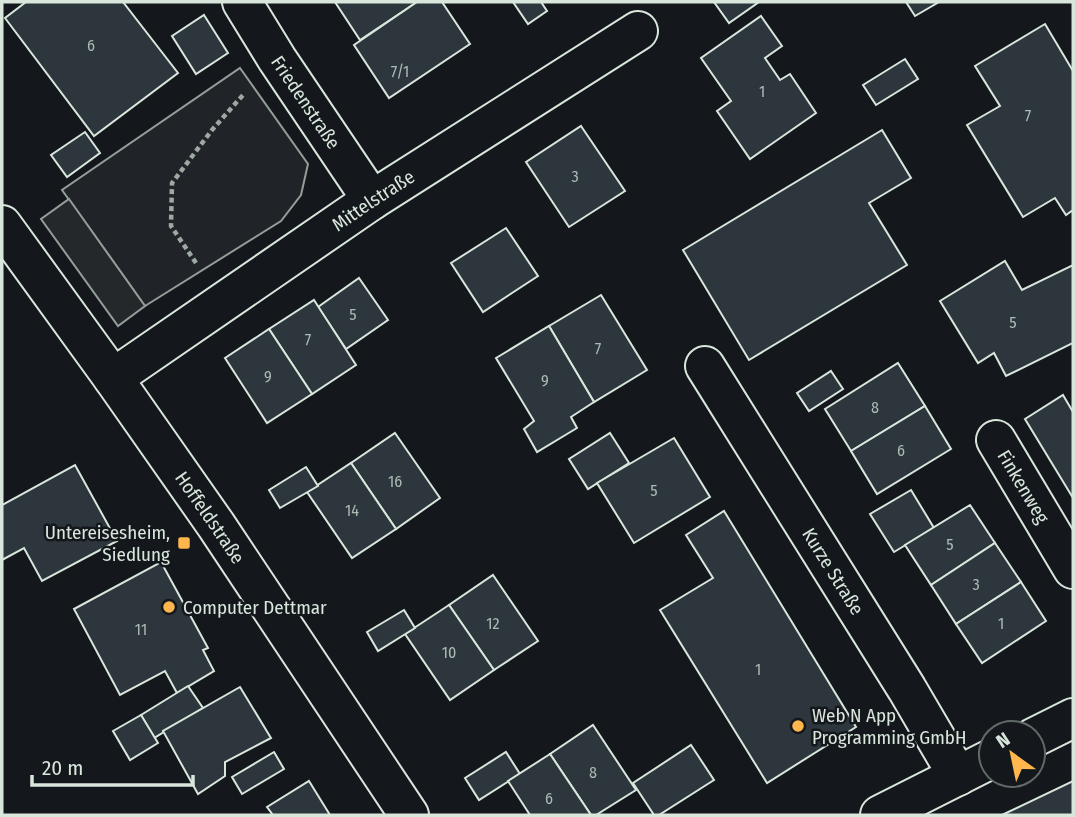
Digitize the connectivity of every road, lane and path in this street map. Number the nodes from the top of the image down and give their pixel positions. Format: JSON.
{"nodes":[{"id":1,"x":242,"y":2,"type":"edge"},
{"id":2,"x":638,"y":30,"type":"dead end"},
{"id":3,"x":277,"y":59,"type":"junction"},
{"id":4,"x":372,"y":200,"type":"junction"},
{"id":5,"x":2,"y":225,"type":"edge"},
{"id":6,"x":222,"y":302,"type":"junction"},
{"id":7,"x":705,"y":366,"type":"dead end"},
{"id":8,"x":113,"y":378,"type":"junction"},
{"id":9,"x":996,"y":440,"type":"dead end"},
{"id":10,"x":1073,"y":569,"type":"edge"},
{"id":11,"x":1073,"y":718,"type":"edge"},
{"id":12,"x":1047,"y":731,"type":"edge"},
{"id":13,"x":975,"y":768,"type":"edge"},
{"id":14,"x":409,"y":815,"type":"edge"},
{"id":15,"x":880,"y":815,"type":"edge"}],
"edges":[{"from":1,"to":3,"type":"street","name":"Friedenstraße"},
{"from":2,"to":4,"type":"street","name":"Mittelstraße"},
{"from":3,"to":4,"type":"street","name":"Friedenstraße"},
{"from":3,"to":6,"type":"path"},
{"from":4,"to":6,"type":"street","name":"Mittelstraße"},
{"from":5,"to":8,"type":"street","name":"Hoffeldstraße"},
{"from":6,"to":8,"type":"street","name":"Mittelstraße"},
{"from":7,"to":13,"type":"street","name":"Kurze Straße"},
{"from":8,"to":14,"type":"street","name":"Hoffeldstraße"},
{"from":9,"to":10,"type":"street","name":"Finkenweg"},
{"from":11,"to":12,"type":"street"},
{"from":13,"to":15,"type":"street"}]}
